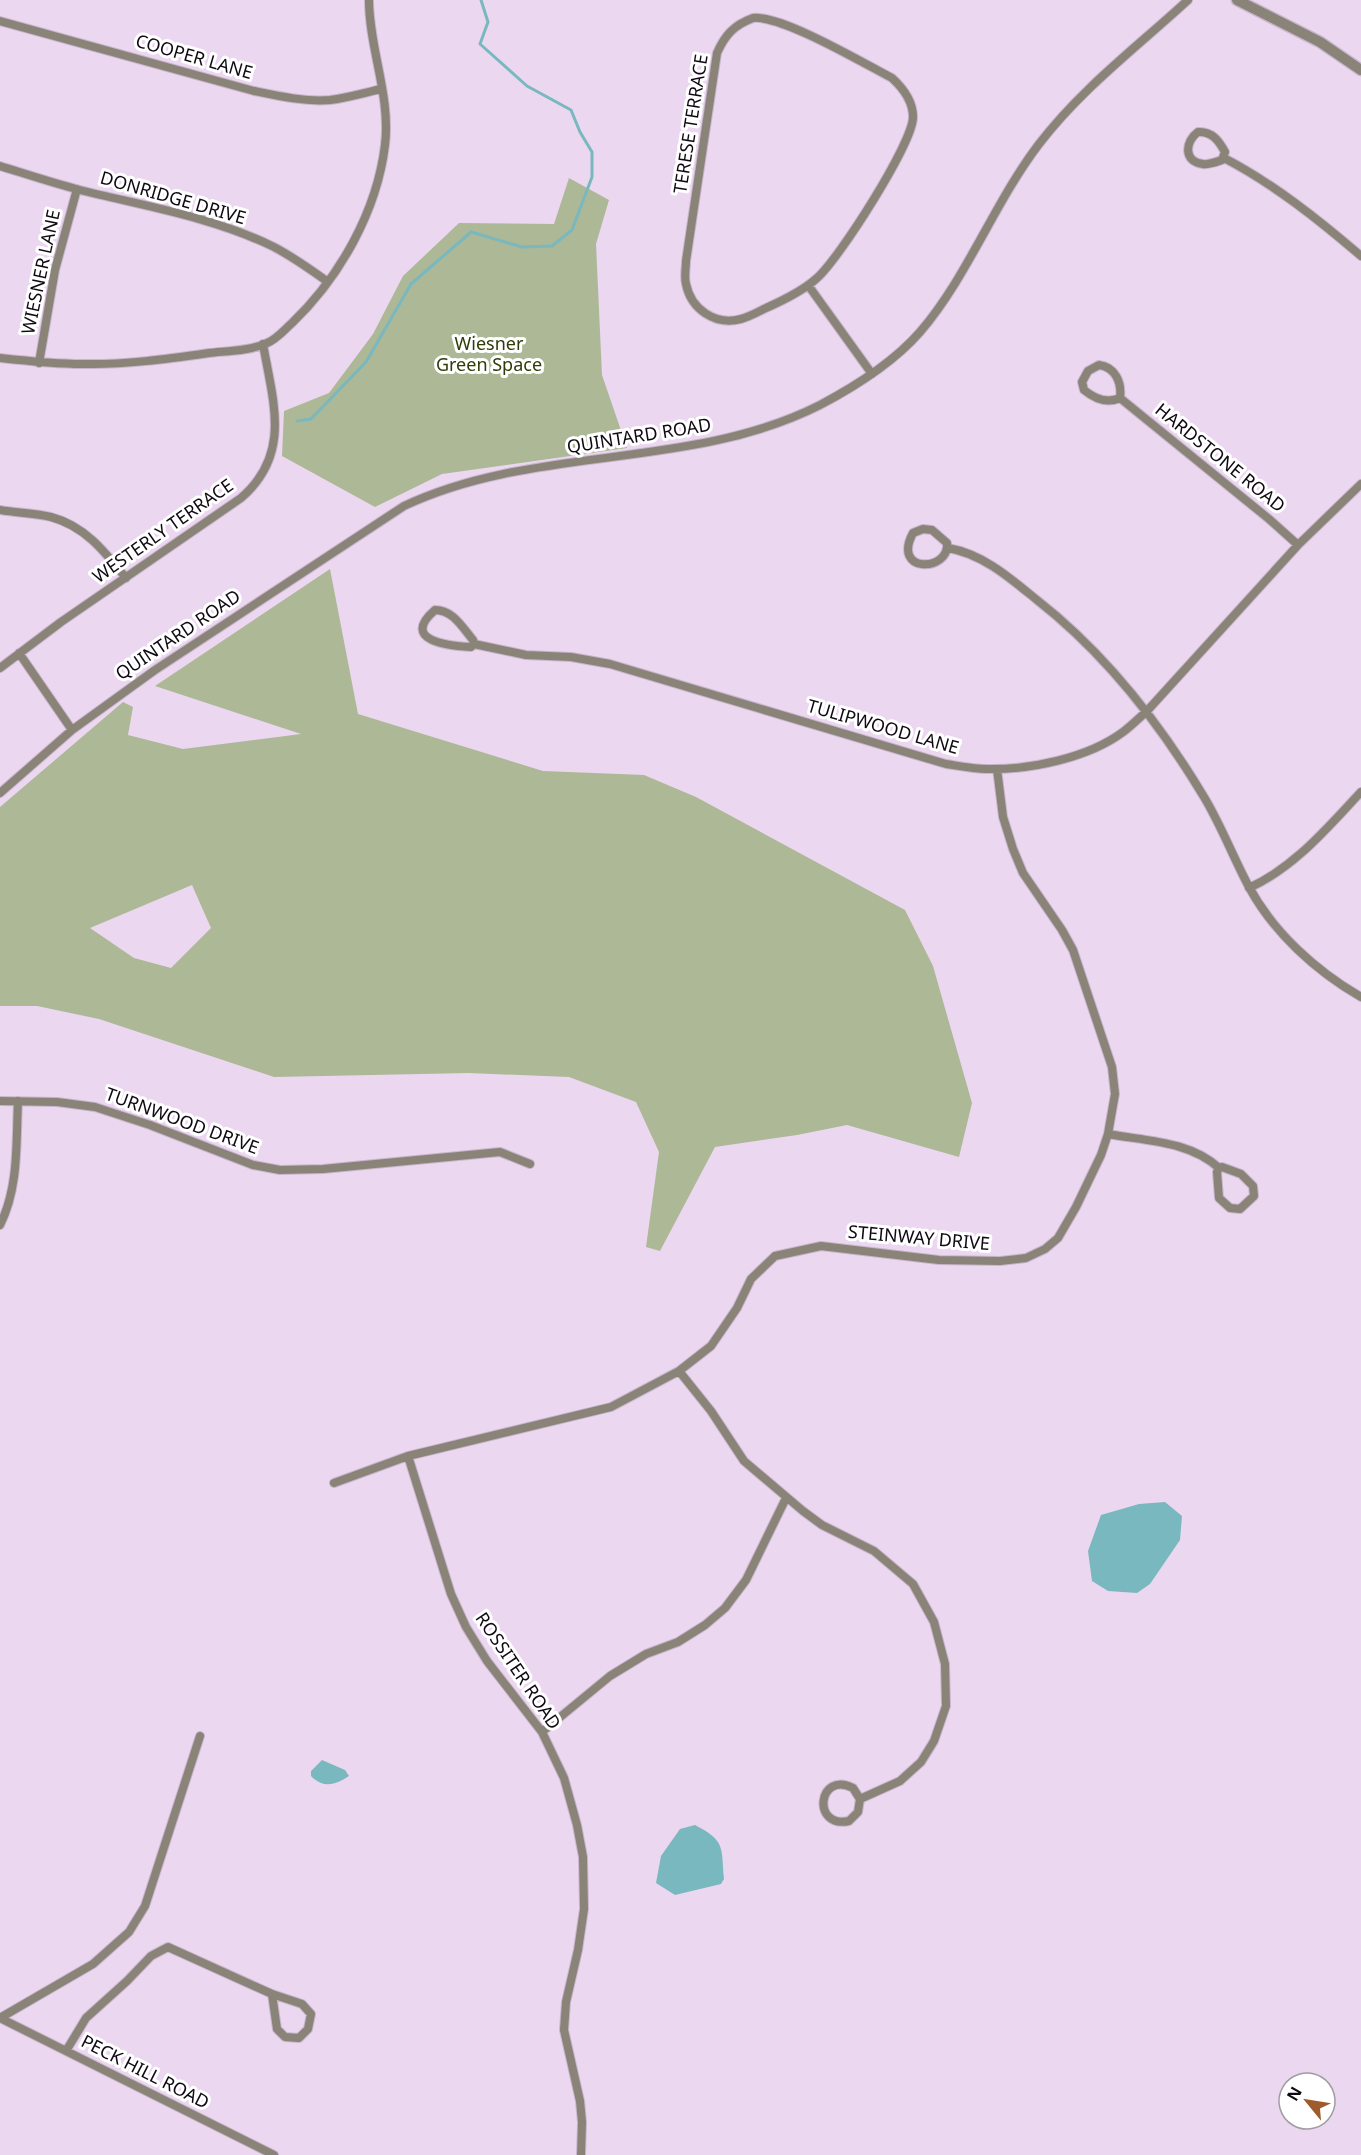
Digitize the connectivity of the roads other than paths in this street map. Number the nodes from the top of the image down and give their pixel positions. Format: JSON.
{"nodes":[{"id":1,"x":369,"y":0,"type":"edge"},
{"id":2,"x":1188,"y":0,"type":"edge"},
{"id":3,"x":1237,"y":0,"type":"edge"},
{"id":4,"x":0,"y":21,"type":"edge"},
{"id":5,"x":1361,"y":70,"type":"edge"},
{"id":6,"x":381,"y":89,"type":"junction"},
{"id":7,"x":1224,"y":158,"type":"junction"},
{"id":8,"x":0,"y":166,"type":"edge"},
{"id":9,"x":77,"y":189,"type":"junction"},
{"id":10,"x":1361,"y":256,"type":"edge"},
{"id":11,"x":328,"y":282,"type":"junction"},
{"id":12,"x":808,"y":285,"type":"junction"},
{"id":13,"x":263,"y":344,"type":"junction"},
{"id":14,"x":0,"y":358,"type":"edge"},
{"id":15,"x":39,"y":363,"type":"junction"},
{"id":16,"x":872,"y":374,"type":"junction"},
{"id":17,"x":1120,"y":398,"type":"junction"},
{"id":18,"x":1361,"y":484,"type":"edge"},
{"id":19,"x":0,"y":510,"type":"edge"},
{"id":20,"x":1298,"y":544,"type":"junction"},
{"id":21,"x":948,"y":548,"type":"junction"},
{"id":22,"x":126,"y":578,"type":"junction"},
{"id":23,"x":474,"y":644,"type":"junction"},
{"id":24,"x":19,"y":653,"type":"junction"},
{"id":25,"x":0,"y":668,"type":"edge"},
{"id":26,"x":1147,"y":711,"type":"junction"},
{"id":27,"x":72,"y":730,"type":"junction"},
{"id":28,"x":998,"y":769,"type":"junction"},
{"id":29,"x":1361,"y":792,"type":"edge"},
{"id":30,"x":0,"y":793,"type":"edge"},
{"id":31,"x":1249,"y":888,"type":"junction"},
{"id":32,"x":1361,"y":997,"type":"edge"},
{"id":33,"x":0,"y":1101,"type":"edge"},
{"id":34,"x":18,"y":1101,"type":"junction"},
{"id":35,"x":1108,"y":1134,"type":"junction"},
{"id":36,"x":530,"y":1164,"type":"dead end"},
{"id":37,"x":1219,"y":1168,"type":"junction"},
{"id":38,"x":0,"y":1225,"type":"edge"},
{"id":39,"x":679,"y":1371,"type":"junction"},
{"id":40,"x":408,"y":1456,"type":"junction"},
{"id":41,"x":334,"y":1483,"type":"dead end"},
{"id":42,"x":786,"y":1498,"type":"junction"},
{"id":43,"x":542,"y":1731,"type":"junction"},
{"id":44,"x":200,"y":1736,"type":"dead end"},
{"id":45,"x":860,"y":1799,"type":"junction"},
{"id":46,"x":272,"y":1994,"type":"junction"},
{"id":47,"x":0,"y":2018,"type":"edge"},
{"id":48,"x":66,"y":2051,"type":"junction"},
{"id":49,"x":274,"y":2155,"type":"edge"},
{"id":50,"x":581,"y":2155,"type":"edge"}],
"edges":[{"from":1,"to":6,"type":"street"},
{"from":2,"to":16,"type":"street","name":"QUINTARD ROAD"},
{"from":3,"to":5,"type":"street"},
{"from":4,"to":6,"type":"street","name":"COOPER LANE"},
{"from":6,"to":11,"type":"street"},
{"from":7,"to":7,"type":"street"},
{"from":7,"to":10,"type":"street"},
{"from":8,"to":9,"type":"street","name":"DONRIDGE DRIVE"},
{"from":9,"to":11,"type":"street","name":"DONRIDGE DRIVE"},
{"from":9,"to":15,"type":"street","name":"WIESNER LANE"},
{"from":11,"to":13,"type":"street"},
{"from":12,"to":12,"type":"street","name":"TERESE TERRACE"},
{"from":12,"to":16,"type":"street"},
{"from":13,"to":15,"type":"street"},
{"from":13,"to":22,"type":"street","name":"WESTERLY TERRACE"},
{"from":14,"to":15,"type":"street"},
{"from":16,"to":27,"type":"street","name":"QUINTARD ROAD"},
{"from":17,"to":17,"type":"street"},
{"from":17,"to":20,"type":"street","name":"HARDSTONE ROAD"},
{"from":18,"to":20,"type":"street","name":"TULIPWOOD LANE"},
{"from":19,"to":22,"type":"street"},
{"from":20,"to":26,"type":"street","name":"TULIPWOOD LANE"},
{"from":21,"to":21,"type":"street"},
{"from":21,"to":26,"type":"street"},
{"from":22,"to":24,"type":"street","name":"WESTERLY TERRACE"},
{"from":23,"to":23,"type":"street","name":"TULIPWOOD LANE"},
{"from":23,"to":28,"type":"street","name":"TULIPWOOD LANE"},
{"from":24,"to":25,"type":"street","name":"WESTERLY TERRACE"},
{"from":24,"to":27,"type":"street"},
{"from":26,"to":28,"type":"street","name":"TULIPWOOD LANE"},
{"from":26,"to":31,"type":"street"},
{"from":27,"to":30,"type":"street","name":"QUINTARD ROAD"},
{"from":28,"to":35,"type":"street","name":"STEINWAY DRIVE"},
{"from":29,"to":31,"type":"street"},
{"from":31,"to":32,"type":"street"},
{"from":33,"to":34,"type":"street","name":"TURNWOOD DRIVE"},
{"from":34,"to":36,"type":"street","name":"TURNWOOD DRIVE"},
{"from":34,"to":38,"type":"street"},
{"from":35,"to":37,"type":"street"},
{"from":35,"to":39,"type":"street","name":"STEINWAY DRIVE"},
{"from":37,"to":37,"type":"street"},
{"from":39,"to":40,"type":"street","name":"STEINWAY DRIVE"},
{"from":39,"to":42,"type":"street"},
{"from":40,"to":41,"type":"street","name":"STEINWAY DRIVE"},
{"from":40,"to":43,"type":"street","name":"ROSSITER ROAD"},
{"from":42,"to":43,"type":"street"},
{"from":42,"to":45,"type":"street"},
{"from":43,"to":50,"type":"street","name":"ROSSITER ROAD"},
{"from":44,"to":47,"type":"street"},
{"from":45,"to":45,"type":"street"},
{"from":46,"to":46,"type":"street"},
{"from":46,"to":48,"type":"street"},
{"from":47,"to":48,"type":"street","name":"PECK HILL ROAD"},
{"from":48,"to":49,"type":"street","name":"PECK HILL ROAD"}]}
